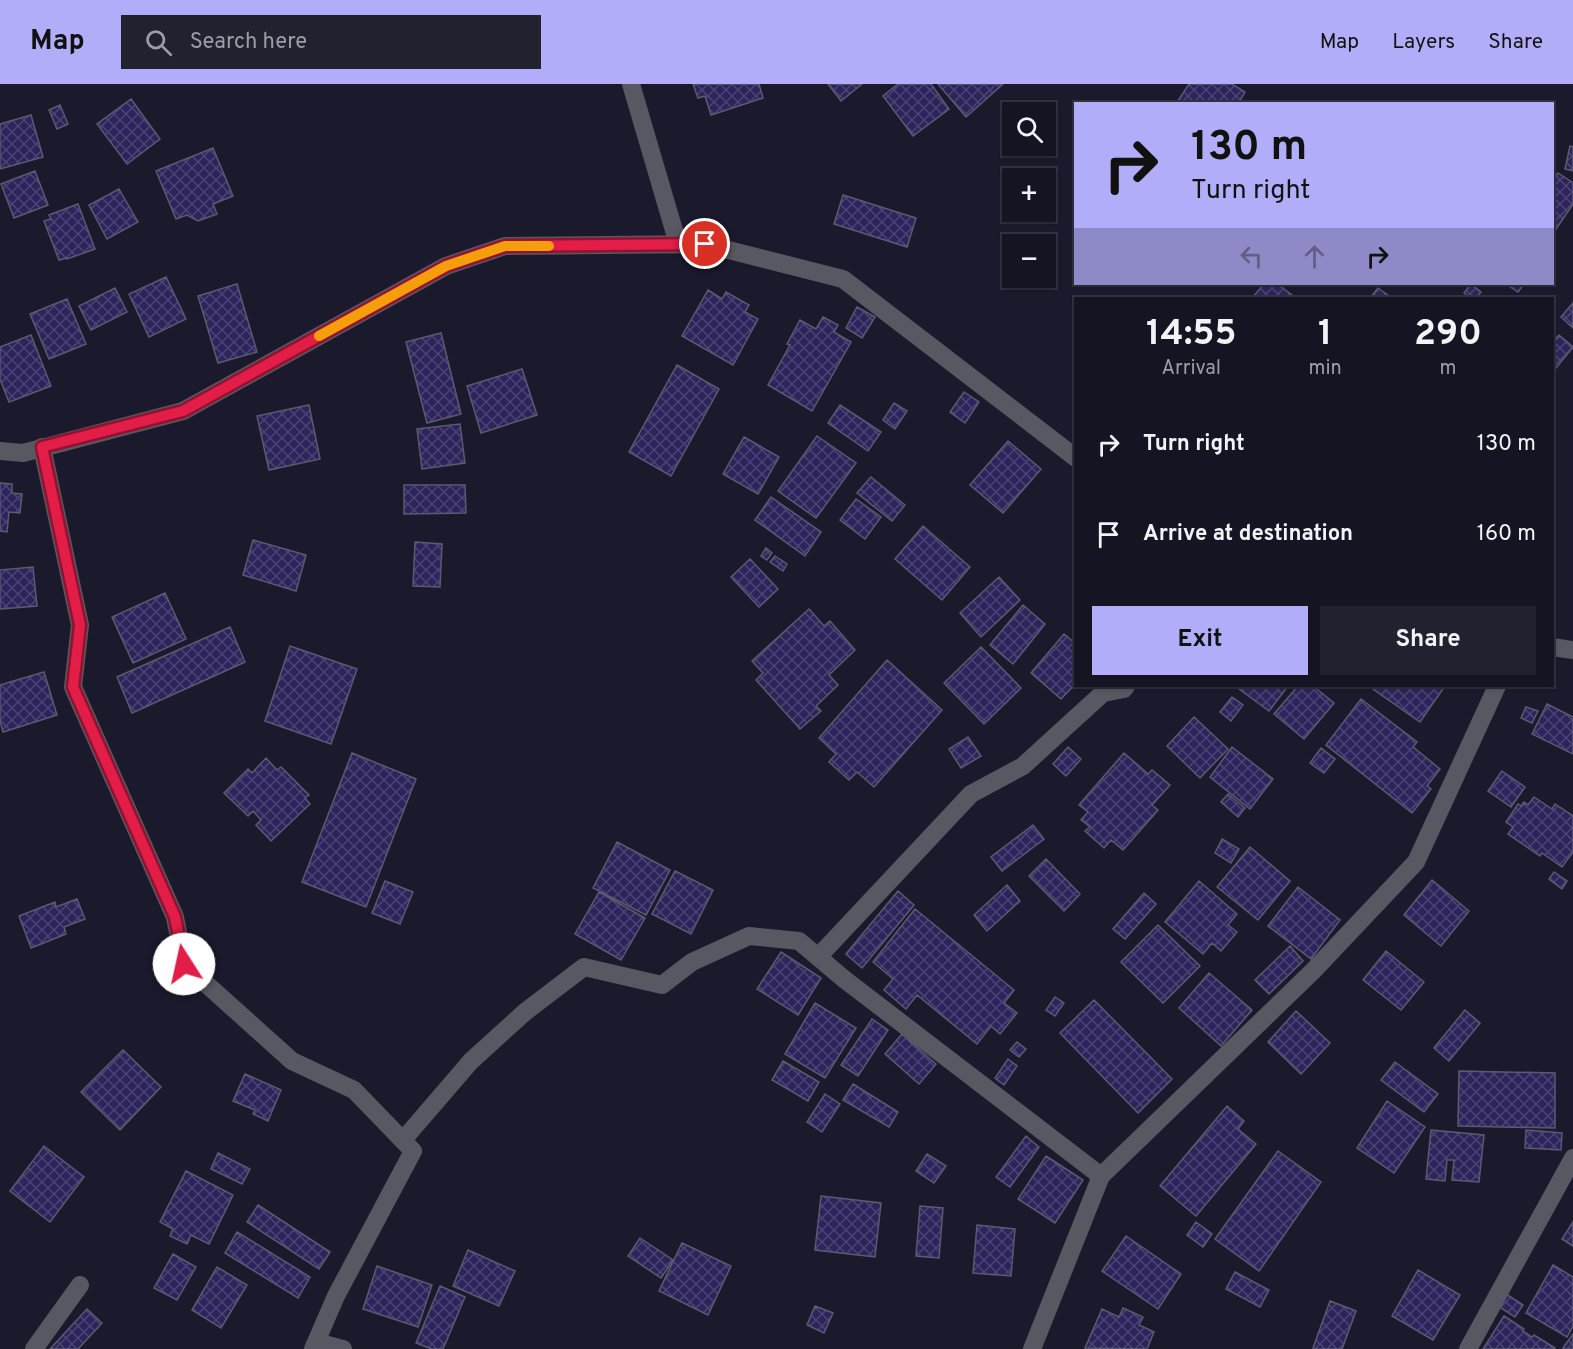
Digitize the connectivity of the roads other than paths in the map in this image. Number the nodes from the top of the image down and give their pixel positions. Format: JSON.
{"nodes":[{"id":1,"x":631,"y":84,"type":"edge"},
{"id":2,"x":678,"y":244,"type":"junction"},
{"id":3,"x":42,"y":447,"type":"junction"},
{"id":4,"x":0,"y":451,"type":"edge"},
{"id":5,"x":1074,"y":456,"type":"edge"},
{"id":6,"x":1554,"y":647,"type":"edge"},
{"id":7,"x":1573,"y":650,"type":"edge"},
{"id":8,"x":1125,"y":687,"type":"edge"},
{"id":9,"x":1497,"y":687,"type":"edge"},
{"id":10,"x":818,"y":957,"type":"junction"},
{"id":11,"x":403,"y":1140,"type":"junction"},
{"id":12,"x":1573,"y":1158,"type":"edge"},
{"id":13,"x":1101,"y":1176,"type":"junction"},
{"id":14,"x":80,"y":1285,"type":"dead end"},
{"id":15,"x":315,"y":1346,"type":"edge"},
{"id":16,"x":34,"y":1349,"type":"edge"},
{"id":17,"x":343,"y":1349,"type":"edge"},
{"id":18,"x":1032,"y":1349,"type":"edge"},
{"id":19,"x":1468,"y":1349,"type":"edge"}],
"edges":[{"from":1,"to":2,"type":"street"},
{"from":2,"to":3,"type":"street"},
{"from":2,"to":5,"type":"street"},
{"from":3,"to":4,"type":"street"},
{"from":3,"to":11,"type":"street"},
{"from":6,"to":7,"type":"street"},
{"from":8,"to":10,"type":"street"},
{"from":9,"to":13,"type":"street"},
{"from":10,"to":11,"type":"street"},
{"from":10,"to":13,"type":"street"},
{"from":11,"to":15,"type":"street"},
{"from":12,"to":19,"type":"street"},
{"from":13,"to":18,"type":"street"},
{"from":14,"to":16,"type":"street"},
{"from":15,"to":17,"type":"street"}]}
